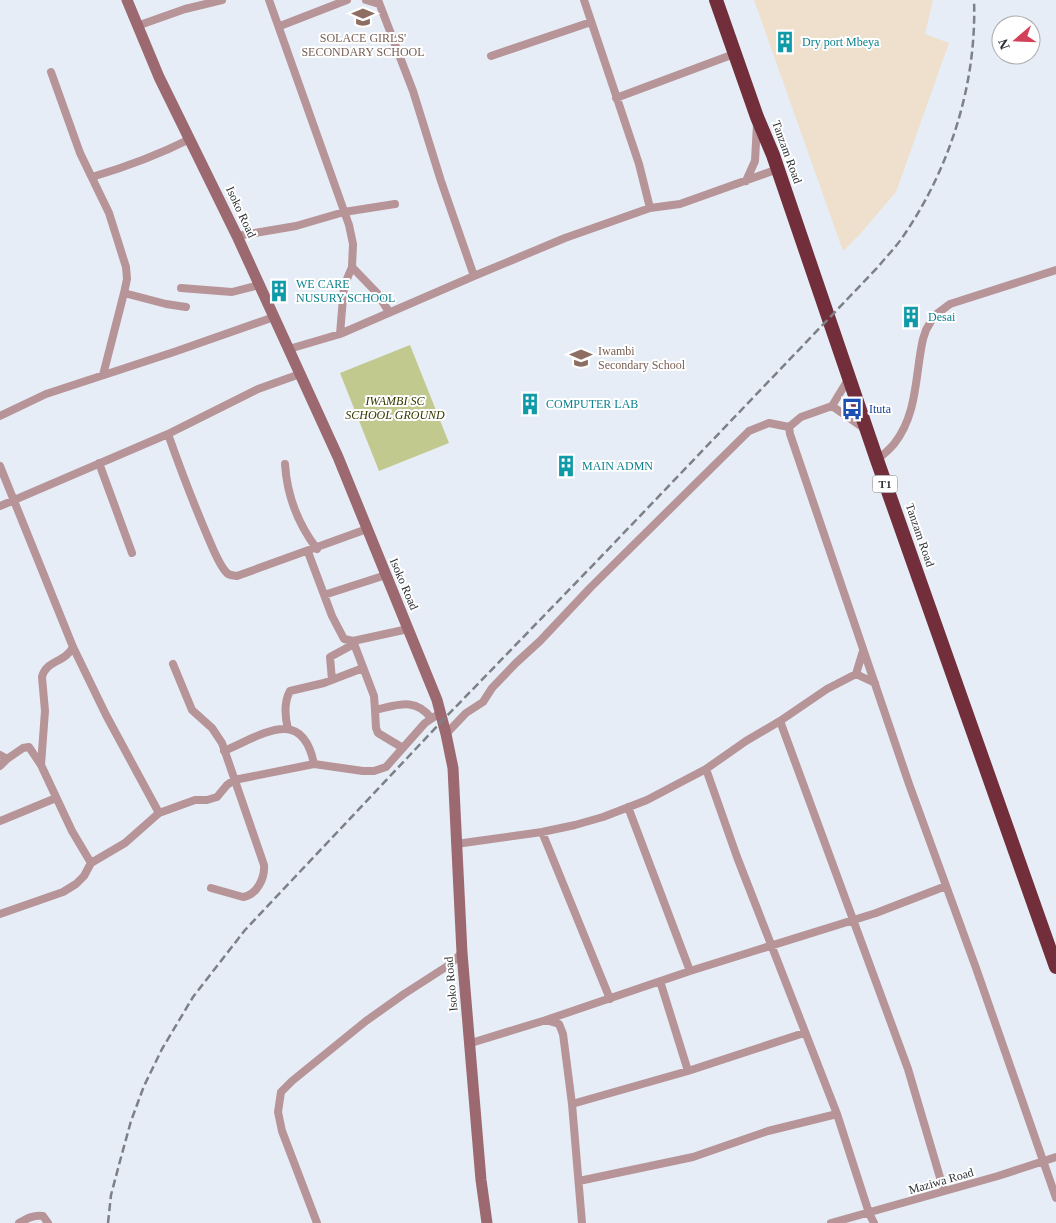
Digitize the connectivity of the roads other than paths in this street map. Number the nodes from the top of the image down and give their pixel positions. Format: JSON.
{"nodes":[{"id":1,"x":126,"y":0,"type":"edge"},
{"id":2,"x":222,"y":0,"type":"edge"},
{"id":3,"x":269,"y":0,"type":"edge"},
{"id":4,"x":347,"y":0,"type":"edge"},
{"id":5,"x":366,"y":0,"type":"edge"},
{"id":6,"x":584,"y":0,"type":"edge"},
{"id":7,"x":716,"y":0,"type":"edge"},
{"id":8,"x":378,"y":2,"type":"edge"},
{"id":9,"x":591,"y":22,"type":"junction"},
{"id":10,"x":137,"y":26,"type":"junction"},
{"id":11,"x":280,"y":26,"type":"junction"},
{"id":12,"x":734,"y":54,"type":"junction"},
{"id":13,"x":491,"y":56,"type":"dead end"},
{"id":14,"x":51,"y":72,"type":"dead end"},
{"id":15,"x":616,"y":98,"type":"junction"},
{"id":16,"x":757,"y":117,"type":"junction"},
{"id":17,"x":190,"y":138,"type":"junction"},
{"id":18,"x":778,"y":169,"type":"junction"},
{"id":19,"x":92,"y":177,"type":"junction"},
{"id":20,"x":746,"y":181,"type":"junction"},
{"id":21,"x":395,"y":204,"type":"dead end"},
{"id":22,"x":650,"y":208,"type":"junction"},
{"id":23,"x":344,"y":212,"type":"junction"},
{"id":24,"x":237,"y":236,"type":"junction"},
{"id":25,"x":352,"y":267,"type":"junction"},
{"id":26,"x":1056,"y":270,"type":"edge"},
{"id":27,"x":474,"y":276,"type":"junction"},
{"id":28,"x":259,"y":285,"type":"junction"},
{"id":29,"x":181,"y":288,"type":"dead end"},
{"id":30,"x":124,"y":293,"type":"junction"},
{"id":31,"x":186,"y":307,"type":"dead end"},
{"id":32,"x":389,"y":312,"type":"junction"},
{"id":33,"x":274,"y":317,"type":"junction"},
{"id":34,"x":340,"y":334,"type":"junction"},
{"id":35,"x":288,"y":349,"type":"junction"},
{"id":36,"x":300,"y":374,"type":"junction"},
{"id":37,"x":103,"y":375,"type":"junction"},
{"id":38,"x":849,"y":378,"type":"junction"},
{"id":39,"x":832,"y":406,"type":"junction"},
{"id":40,"x":0,"y":416,"type":"edge"},
{"id":41,"x":789,"y":427,"type":"junction"},
{"id":42,"x":867,"y":431,"type":"junction"},
{"id":43,"x":168,"y":434,"type":"junction"},
{"id":44,"x":877,"y":460,"type":"junction"},
{"id":45,"x":99,"y":463,"type":"junction"},
{"id":46,"x":285,"y":464,"type":"dead end"},
{"id":47,"x":0,"y":466,"type":"edge"},
{"id":48,"x":14,"y":500,"type":"junction"},
{"id":49,"x":0,"y":506,"type":"edge"},
{"id":50,"x":367,"y":529,"type":"junction"},
{"id":51,"x":317,"y":549,"type":"junction"},
{"id":52,"x":308,"y":552,"type":"junction"},
{"id":53,"x":132,"y":553,"type":"dead end"},
{"id":54,"x":386,"y":575,"type":"junction"},
{"id":55,"x":324,"y":595,"type":"junction"},
{"id":56,"x":408,"y":630,"type":"junction"},
{"id":57,"x":353,"y":642,"type":"junction"},
{"id":58,"x":74,"y":648,"type":"junction"},
{"id":59,"x":863,"y":651,"type":"junction"},
{"id":60,"x":173,"y":664,"type":"dead end"},
{"id":61,"x":363,"y":668,"type":"junction"},
{"id":62,"x":856,"y":674,"type":"junction"},
{"id":63,"x":332,"y":680,"type":"junction"},
{"id":64,"x":875,"y":684,"type":"junction"},
{"id":65,"x":375,"y":710,"type":"junction"},
{"id":66,"x":436,"y":715,"type":"junction"},
{"id":67,"x":780,"y":721,"type":"junction"},
{"id":68,"x":288,"y":729,"type":"junction"},
{"id":69,"x":446,"y":734,"type":"junction"},
{"id":70,"x":403,"y":748,"type":"junction"},
{"id":71,"x":224,"y":751,"type":"junction"},
{"id":72,"x":4,"y":757,"type":"edge"},
{"id":73,"x":314,"y":764,"type":"junction"},
{"id":74,"x":41,"y":765,"type":"junction"},
{"id":75,"x":0,"y":766,"type":"edge"},
{"id":76,"x":706,"y":769,"type":"junction"},
{"id":77,"x":234,"y":780,"type":"junction"},
{"id":78,"x":56,"y":798,"type":"junction"},
{"id":79,"x":628,"y":807,"type":"junction"},
{"id":80,"x":159,"y":812,"type":"junction"},
{"id":81,"x":0,"y":821,"type":"edge"},
{"id":82,"x":542,"y":832,"type":"junction"},
{"id":83,"x":456,"y":844,"type":"junction"},
{"id":84,"x":91,"y":863,"type":"junction"},
{"id":85,"x":946,"y":886,"type":"junction"},
{"id":86,"x":211,"y":888,"type":"dead end"},
{"id":87,"x":0,"y":914,"type":"edge"},
{"id":88,"x":854,"y":919,"type":"junction"},
{"id":89,"x":772,"y":945,"type":"junction"},
{"id":90,"x":462,"y":954,"type":"junction"},
{"id":91,"x":1056,"y":967,"type":"edge"},
{"id":92,"x":690,"y":971,"type":"junction"},
{"id":93,"x":660,"y":981,"type":"junction"},
{"id":94,"x":610,"y":999,"type":"junction"},
{"id":95,"x":546,"y":1020,"type":"junction"},
{"id":96,"x":804,"y":1032,"type":"junction"},
{"id":97,"x":471,"y":1043,"type":"junction"},
{"id":98,"x":688,"y":1072,"type":"junction"},
{"id":99,"x":572,"y":1104,"type":"junction"},
{"id":100,"x":837,"y":1114,"type":"junction"},
{"id":101,"x":1056,"y":1157,"type":"edge"},
{"id":102,"x":1043,"y":1161,"type":"junction"},
{"id":103,"x":579,"y":1181,"type":"junction"},
{"id":104,"x":944,"y":1191,"type":"junction"},
{"id":105,"x":1056,"y":1198,"type":"edge"},
{"id":106,"x":869,"y":1214,"type":"junction"},
{"id":107,"x":19,"y":1223,"type":"edge"},
{"id":108,"x":48,"y":1223,"type":"edge"},
{"id":109,"x":317,"y":1223,"type":"edge"},
{"id":110,"x":487,"y":1223,"type":"edge"},
{"id":111,"x":582,"y":1223,"type":"edge"},
{"id":112,"x":831,"y":1223,"type":"edge"},
{"id":113,"x":874,"y":1223,"type":"edge"}],
"edges":[{"from":1,"to":10,"type":"street","name":"Isoko Road"},
{"from":2,"to":10,"type":"street"},
{"from":3,"to":11,"type":"street"},
{"from":4,"to":11,"type":"street"},
{"from":5,"to":8,"type":"street"},
{"from":6,"to":9,"type":"street"},
{"from":7,"to":12,"type":"highway","name":"Tanzam Road","number":"T1"},
{"from":8,"to":27,"type":"street"},
{"from":9,"to":13,"type":"street"},
{"from":9,"to":15,"type":"street"},
{"from":10,"to":17,"type":"street","name":"Isoko Road"},
{"from":11,"to":23,"type":"street"},
{"from":12,"to":15,"type":"street"},
{"from":12,"to":16,"type":"highway","name":"Tanzam Road","number":"T1"},
{"from":14,"to":19,"type":"street"},
{"from":15,"to":22,"type":"street"},
{"from":16,"to":18,"type":"highway","name":"Tanzam Road","number":"T1"},
{"from":16,"to":20,"type":"street"},
{"from":17,"to":19,"type":"street"},
{"from":17,"to":24,"type":"street","name":"Isoko Road"},
{"from":18,"to":20,"type":"street"},
{"from":18,"to":38,"type":"highway","name":"Tanzam Road","number":"T1"},
{"from":19,"to":30,"type":"street"},
{"from":20,"to":22,"type":"street"},
{"from":21,"to":23,"type":"street"},
{"from":22,"to":27,"type":"street"},
{"from":23,"to":24,"type":"street"},
{"from":23,"to":25,"type":"street"},
{"from":24,"to":28,"type":"street","name":"Isoko Road"},
{"from":25,"to":32,"type":"street"},
{"from":25,"to":34,"type":"street"},
{"from":26,"to":44,"type":"street"},
{"from":27,"to":32,"type":"street"},
{"from":28,"to":29,"type":"street"},
{"from":28,"to":33,"type":"street","name":"Isoko Road"},
{"from":30,"to":31,"type":"street"},
{"from":30,"to":37,"type":"street"},
{"from":32,"to":34,"type":"street"},
{"from":33,"to":35,"type":"street","name":"Isoko Road"},
{"from":33,"to":37,"type":"street"},
{"from":34,"to":35,"type":"street"},
{"from":35,"to":36,"type":"street","name":"Isoko Road"},
{"from":36,"to":43,"type":"street"},
{"from":36,"to":50,"type":"street","name":"Isoko Road"},
{"from":37,"to":40,"type":"street"},
{"from":38,"to":39,"type":"street"},
{"from":38,"to":42,"type":"highway","name":"Tanzam Road","number":"T1"},
{"from":39,"to":41,"type":"street"},
{"from":39,"to":42,"type":"street"},
{"from":41,"to":59,"type":"street"},
{"from":41,"to":69,"type":"street"},
{"from":42,"to":44,"type":"highway","name":"Tanzam Road","number":"T1"},
{"from":43,"to":45,"type":"street"},
{"from":43,"to":52,"type":"street"},
{"from":44,"to":91,"type":"highway","name":"Tanzam Road","number":"T1"},
{"from":45,"to":48,"type":"street"},
{"from":45,"to":53,"type":"street"},
{"from":46,"to":51,"type":"street"},
{"from":47,"to":48,"type":"street"},
{"from":48,"to":49,"type":"street"},
{"from":48,"to":58,"type":"street"},
{"from":50,"to":51,"type":"street"},
{"from":50,"to":54,"type":"street","name":"Isoko Road"},
{"from":51,"to":52,"type":"street"},
{"from":52,"to":55,"type":"street"},
{"from":54,"to":55,"type":"street"},
{"from":54,"to":56,"type":"street","name":"Isoko Road"},
{"from":55,"to":57,"type":"street"},
{"from":56,"to":57,"type":"street"},
{"from":56,"to":66,"type":"street","name":"Isoko Road"},
{"from":57,"to":61,"type":"street"},
{"from":57,"to":63,"type":"street"},
{"from":58,"to":74,"type":"street"},
{"from":58,"to":80,"type":"street"},
{"from":59,"to":62,"type":"street"},
{"from":59,"to":64,"type":"street"},
{"from":60,"to":71,"type":"street"},
{"from":61,"to":63,"type":"street"},
{"from":61,"to":65,"type":"street"},
{"from":62,"to":64,"type":"street"},
{"from":62,"to":67,"type":"street"},
{"from":63,"to":68,"type":"street"},
{"from":64,"to":85,"type":"street"},
{"from":65,"to":66,"type":"street"},
{"from":65,"to":70,"type":"street"},
{"from":66,"to":69,"type":"street","name":"Isoko Road"},
{"from":66,"to":70,"type":"street"},
{"from":67,"to":76,"type":"street"},
{"from":67,"to":88,"type":"street"},
{"from":68,"to":71,"type":"street"},
{"from":68,"to":73,"type":"street"},
{"from":69,"to":83,"type":"street","name":"Isoko Road"},
{"from":70,"to":73,"type":"street"},
{"from":71,"to":77,"type":"street"},
{"from":72,"to":74,"type":"street"},
{"from":72,"to":75,"type":"street"},
{"from":73,"to":77,"type":"street"},
{"from":74,"to":78,"type":"street"},
{"from":76,"to":79,"type":"street"},
{"from":76,"to":89,"type":"street"},
{"from":77,"to":80,"type":"street"},
{"from":77,"to":86,"type":"street"},
{"from":78,"to":81,"type":"street"},
{"from":78,"to":84,"type":"street"},
{"from":79,"to":82,"type":"street"},
{"from":79,"to":92,"type":"street"},
{"from":80,"to":84,"type":"street"},
{"from":82,"to":83,"type":"street"},
{"from":82,"to":94,"type":"street"},
{"from":83,"to":90,"type":"street","name":"Isoko Road"},
{"from":84,"to":87,"type":"street"},
{"from":85,"to":88,"type":"street"},
{"from":85,"to":102,"type":"street"},
{"from":88,"to":89,"type":"street"},
{"from":88,"to":104,"type":"street"},
{"from":89,"to":92,"type":"street"},
{"from":89,"to":96,"type":"street"},
{"from":90,"to":97,"type":"street","name":"Isoko Road"},
{"from":90,"to":109,"type":"street"},
{"from":92,"to":93,"type":"street"},
{"from":93,"to":94,"type":"street"},
{"from":93,"to":98,"type":"street"},
{"from":94,"to":95,"type":"street"},
{"from":95,"to":97,"type":"street"},
{"from":95,"to":99,"type":"street"},
{"from":96,"to":98,"type":"street"},
{"from":96,"to":100,"type":"street"},
{"from":97,"to":110,"type":"street","name":"Isoko Road"},
{"from":98,"to":99,"type":"street"},
{"from":99,"to":103,"type":"street"},
{"from":100,"to":103,"type":"street"},
{"from":100,"to":106,"type":"street"},
{"from":101,"to":102,"type":"street","name":"Maziwa Road"},
{"from":102,"to":104,"type":"street","name":"Maziwa Road"},
{"from":102,"to":105,"type":"street"},
{"from":103,"to":111,"type":"street"},
{"from":104,"to":106,"type":"street","name":"Maziwa Road"},
{"from":106,"to":112,"type":"street","name":"Maziwa Road"},
{"from":106,"to":113,"type":"street"},
{"from":107,"to":108,"type":"street"}]}
